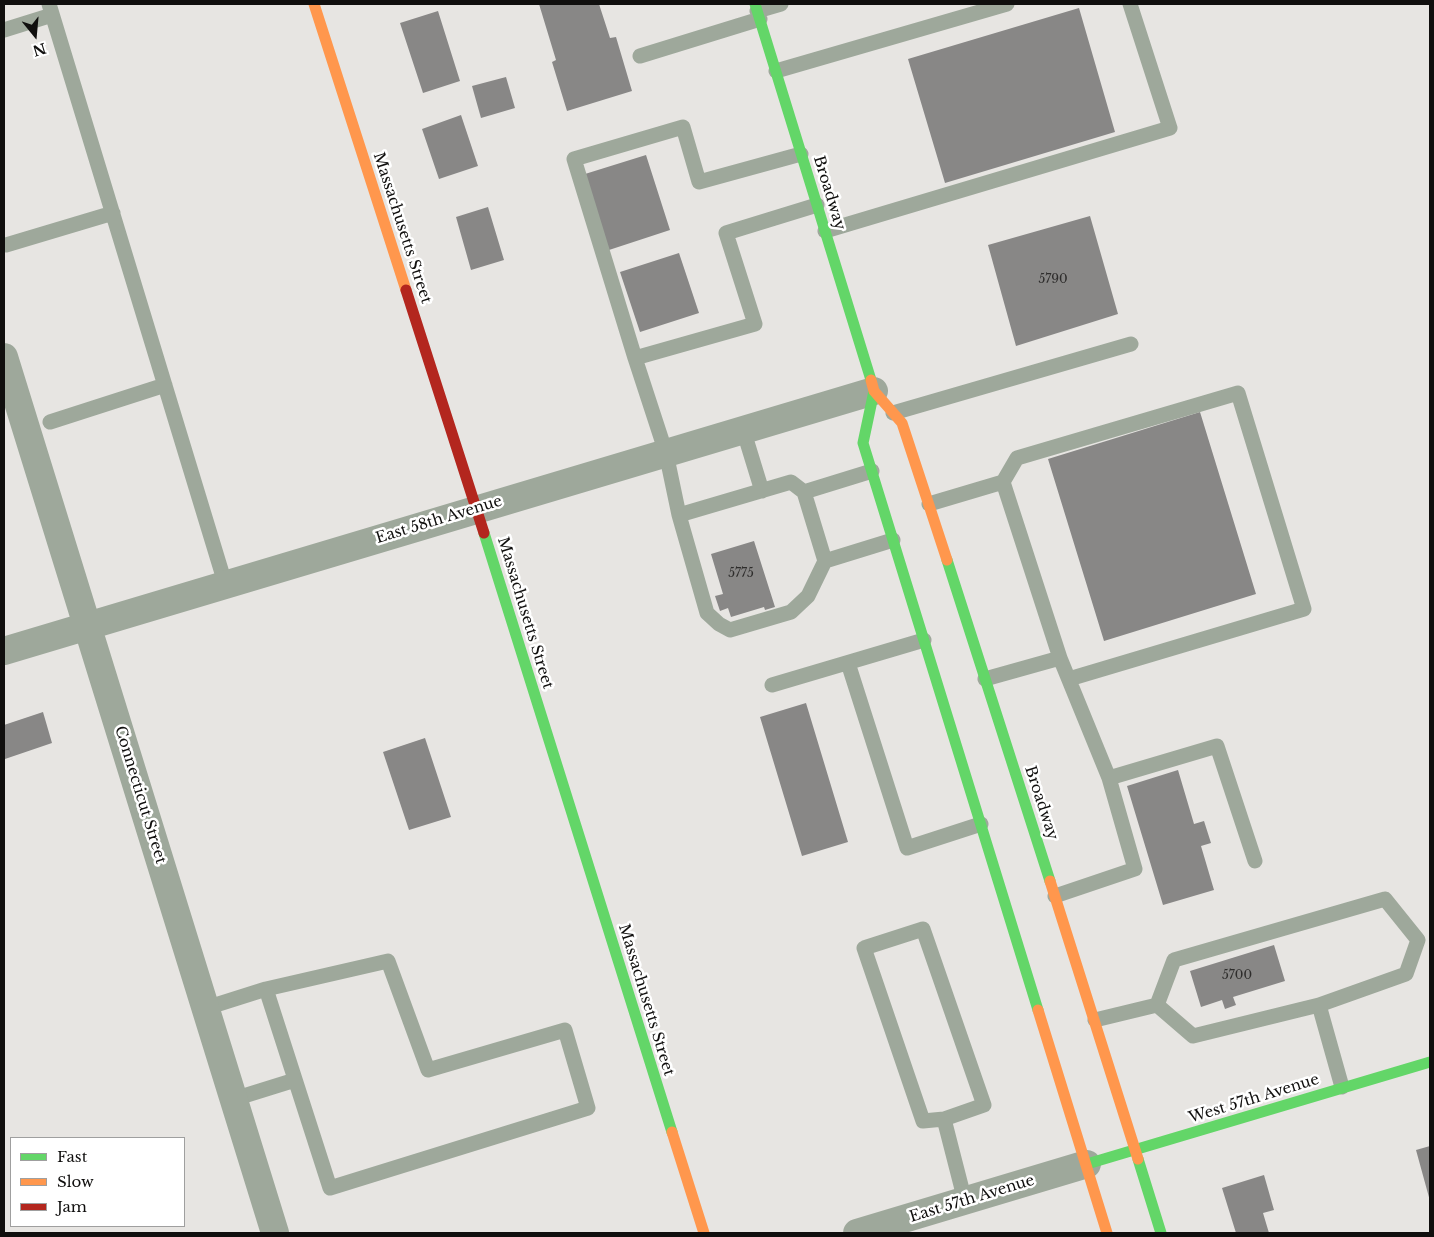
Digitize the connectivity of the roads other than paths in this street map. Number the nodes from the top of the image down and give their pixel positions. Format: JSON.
{"nodes":[{"id":1,"x":314,"y":4,"type":"edge"},
{"id":2,"x":781,"y":4,"type":"edge"},
{"id":3,"x":1007,"y":4,"type":"edge"},
{"id":4,"x":1130,"y":4,"type":"edge"},
{"id":5,"x":51,"y":10,"type":"edge"},
{"id":6,"x":757,"y":11,"type":"edge"},
{"id":7,"x":4,"y":30,"type":"edge"},
{"id":8,"x":640,"y":56,"type":"dead end"},
{"id":9,"x":776,"y":71,"type":"junction"},
{"id":10,"x":801,"y":154,"type":"junction"},
{"id":11,"x":817,"y":205,"type":"junction"},
{"id":12,"x":113,"y":213,"type":"junction"},
{"id":13,"x":825,"y":231,"type":"junction"},
{"id":14,"x":6,"y":245,"type":"dead end"},
{"id":15,"x":1131,"y":344,"type":"dead end"},
{"id":16,"x":4,"y":357,"type":"edge"},
{"id":17,"x":635,"y":358,"type":"junction"},
{"id":18,"x":165,"y":385,"type":"junction"},
{"id":19,"x":874,"y":391,"type":"junction"},
{"id":20,"x":894,"y":413,"type":"junction"},
{"id":21,"x":50,"y":422,"type":"dead end"},
{"id":22,"x":743,"y":429,"type":"junction"},
{"id":23,"x":666,"y":453,"type":"junction"},
{"id":24,"x":872,"y":471,"type":"junction"},
{"id":25,"x":1004,"y":482,"type":"junction"},
{"id":26,"x":762,"y":491,"type":"junction"},
{"id":27,"x":804,"y":492,"type":"junction"},
{"id":28,"x":929,"y":504,"type":"junction"},
{"id":29,"x":476,"y":509,"type":"junction"},
{"id":30,"x":678,"y":515,"type":"junction"},
{"id":31,"x":893,"y":540,"type":"junction"},
{"id":32,"x":825,"y":560,"type":"junction"},
{"id":33,"x":225,"y":584,"type":"junction"},
{"id":34,"x":87,"y":625,"type":"junction"},
{"id":35,"x":924,"y":640,"type":"junction"},
{"id":36,"x":4,"y":651,"type":"edge"},
{"id":37,"x":1060,"y":658,"type":"junction"},
{"id":38,"x":848,"y":663,"type":"junction"},
{"id":39,"x":986,"y":679,"type":"junction"},
{"id":40,"x":1068,"y":679,"type":"junction"},
{"id":41,"x":772,"y":685,"type":"dead end"},
{"id":42,"x":1109,"y":778,"type":"junction"},
{"id":43,"x":981,"y":824,"type":"junction"},
{"id":44,"x":1255,"y":861,"type":"dead end"},
{"id":45,"x":1055,"y":896,"type":"junction"},
{"id":46,"x":266,"y":989,"type":"junction"},
{"id":47,"x":1157,"y":1005,"type":"junction"},
{"id":48,"x":1319,"y":1005,"type":"junction"},
{"id":49,"x":206,"y":1008,"type":"junction"},
{"id":50,"x":1095,"y":1020,"type":"junction"},
{"id":51,"x":1430,"y":1062,"type":"edge"},
{"id":52,"x":295,"y":1080,"type":"junction"},
{"id":53,"x":1342,"y":1088,"type":"junction"},
{"id":54,"x":234,"y":1099,"type":"junction"},
{"id":55,"x":944,"y":1119,"type":"junction"},
{"id":56,"x":1135,"y":1151,"type":"junction"},
{"id":57,"x":1087,"y":1164,"type":"junction"},
{"id":58,"x":965,"y":1201,"type":"junction"},
{"id":59,"x":908,"y":1226,"type":"edge"},
{"id":60,"x":276,"y":1233,"type":"edge"},
{"id":61,"x":704,"y":1233,"type":"edge"},
{"id":62,"x":857,"y":1233,"type":"edge"},
{"id":63,"x":1107,"y":1233,"type":"edge"},
{"id":64,"x":1161,"y":1233,"type":"edge"}],
"edges":[{"from":1,"to":29,"type":"main road","name":"Massachusetts Street"},
{"from":2,"to":6,"type":"lane"},
{"from":3,"to":9,"type":"lane"},
{"from":4,"to":13,"type":"lane"},
{"from":5,"to":7,"type":"lane"},
{"from":5,"to":12,"type":"lane"},
{"from":6,"to":8,"type":"lane"},
{"from":6,"to":9,"type":"main road","name":"Broadway"},
{"from":9,"to":10,"type":"main road","name":"Broadway"},
{"from":10,"to":11,"type":"main road","name":"Broadway"},
{"from":10,"to":17,"type":"lane"},
{"from":11,"to":13,"type":"main road","name":"Broadway"},
{"from":11,"to":17,"type":"lane"},
{"from":12,"to":14,"type":"lane"},
{"from":12,"to":18,"type":"lane"},
{"from":13,"to":19,"type":"main road","name":"Broadway"},
{"from":15,"to":20,"type":"lane"},
{"from":16,"to":34,"type":"street","name":"Connecticut Street"},
{"from":17,"to":23,"type":"lane"},
{"from":18,"to":21,"type":"lane"},
{"from":18,"to":33,"type":"lane"},
{"from":19,"to":20,"type":"main road","name":"Broadway"},
{"from":19,"to":22,"type":"street","name":"East 58th Avenue"},
{"from":19,"to":24,"type":"main road","name":"Broadway"},
{"from":20,"to":28,"type":"main road","name":"Broadway"},
{"from":22,"to":23,"type":"street","name":"East 58th Avenue"},
{"from":22,"to":26,"type":"lane"},
{"from":23,"to":29,"type":"street","name":"East 58th Avenue"},
{"from":23,"to":30,"type":"lane"},
{"from":24,"to":27,"type":"lane"},
{"from":24,"to":31,"type":"main road","name":"Broadway"},
{"from":25,"to":28,"type":"lane"},
{"from":25,"to":37,"type":"lane"},
{"from":25,"to":40,"type":"lane"},
{"from":26,"to":27,"type":"lane"},
{"from":26,"to":30,"type":"lane"},
{"from":27,"to":32,"type":"lane"},
{"from":28,"to":39,"type":"main road","name":"Broadway"},
{"from":29,"to":33,"type":"street","name":"East 58th Avenue"},
{"from":29,"to":61,"type":"main road","name":"Massachusetts Street"},
{"from":30,"to":32,"type":"lane"},
{"from":31,"to":32,"type":"lane"},
{"from":31,"to":35,"type":"main road","name":"Broadway"},
{"from":33,"to":34,"type":"street","name":"East 58th Avenue"},
{"from":34,"to":36,"type":"street","name":"East 58th Avenue"},
{"from":34,"to":49,"type":"street","name":"Connecticut Street"},
{"from":35,"to":38,"type":"lane"},
{"from":35,"to":43,"type":"main road","name":"Broadway"},
{"from":37,"to":39,"type":"lane"},
{"from":37,"to":40,"type":"lane"},
{"from":38,"to":41,"type":"lane"},
{"from":38,"to":43,"type":"lane"},
{"from":39,"to":45,"type":"main road","name":"Broadway"},
{"from":40,"to":42,"type":"lane"},
{"from":42,"to":44,"type":"lane"},
{"from":42,"to":45,"type":"lane"},
{"from":43,"to":57,"type":"main road","name":"Broadway"},
{"from":45,"to":50,"type":"main road","name":"Broadway"},
{"from":46,"to":49,"type":"lane"},
{"from":46,"to":52,"type":"lane"},
{"from":46,"to":52,"type":"lane"},
{"from":47,"to":48,"type":"lane"},
{"from":47,"to":48,"type":"lane"},
{"from":47,"to":50,"type":"lane"},
{"from":48,"to":53,"type":"lane"},
{"from":49,"to":54,"type":"street","name":"Connecticut Street"},
{"from":50,"to":56,"type":"main road","name":"Broadway"},
{"from":51,"to":53,"type":"main road","name":"West 57th Avenue"},
{"from":52,"to":54,"type":"lane"},
{"from":53,"to":56,"type":"main road","name":"West 57th Avenue"},
{"from":54,"to":60,"type":"street","name":"Connecticut Street"},
{"from":55,"to":55,"type":"lane"},
{"from":55,"to":58,"type":"lane"},
{"from":56,"to":57,"type":"main road","name":"West 57th Avenue"},
{"from":56,"to":64,"type":"main road","name":"Broadway"},
{"from":57,"to":58,"type":"street","name":"East 57th Avenue"},
{"from":57,"to":63,"type":"main road","name":"Broadway"},
{"from":58,"to":59,"type":"street","name":"East 57th Avenue"},
{"from":59,"to":62,"type":"street","name":"East 57th Avenue"}]}
